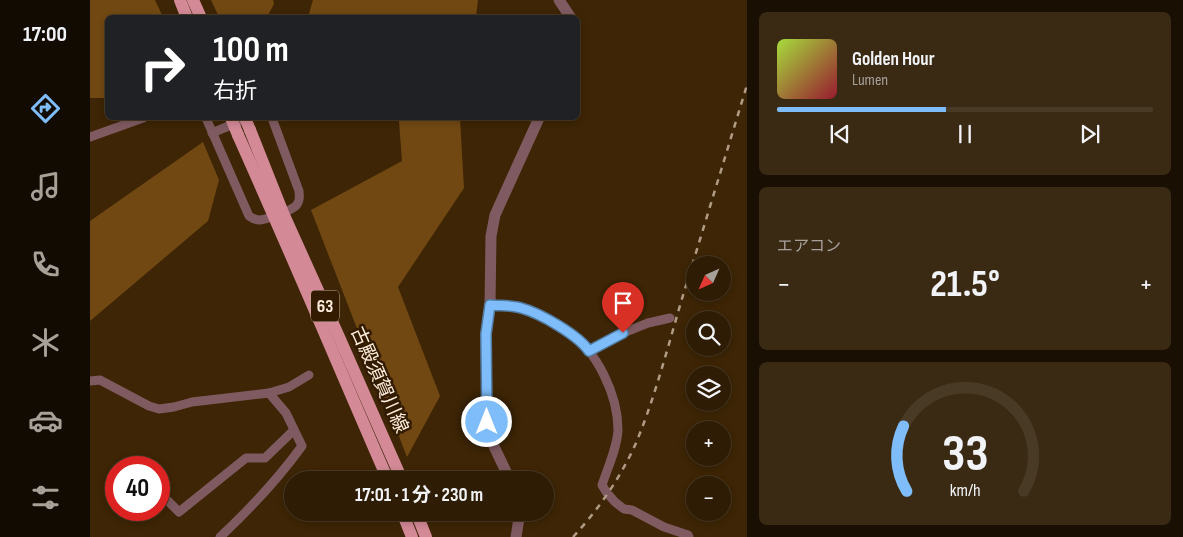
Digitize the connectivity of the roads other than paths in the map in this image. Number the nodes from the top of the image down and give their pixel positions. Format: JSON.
{"nodes":[{"id":1,"x":180,"y":0,"type":"edge"},
{"id":2,"x":193,"y":0,"type":"edge"},
{"id":3,"x":559,"y":0,"type":"edge"},
{"id":4,"x":186,"y":15,"type":"edge"},
{"id":5,"x":200,"y":15,"type":"edge"},
{"id":6,"x":569,"y":15,"type":"edge"},
{"id":7,"x":137,"y":120,"type":"edge"},
{"id":8,"x":207,"y":120,"type":"edge"},
{"id":9,"x":234,"y":120,"type":"edge"},
{"id":10,"x":273,"y":120,"type":"edge"},
{"id":11,"x":538,"y":120,"type":"edge"},
{"id":12,"x":246,"y":128,"type":"edge"},
{"id":13,"x":212,"y":133,"type":"junction"},
{"id":14,"x":90,"y":137,"type":"edge"},
{"id":15,"x":279,"y":214,"type":"junction"},
{"id":16,"x":490,"y":305,"type":"junction"},
{"id":17,"x":670,"y":318,"type":"dead end"},
{"id":18,"x":589,"y":351,"type":"junction"},
{"id":19,"x":309,"y":375,"type":"dead end"},
{"id":20,"x":90,"y":381,"type":"edge"},
{"id":21,"x":269,"y":394,"type":"junction"},
{"id":22,"x":294,"y":430,"type":"junction"},
{"id":23,"x":384,"y":471,"type":"edge"},
{"id":24,"x":398,"y":471,"type":"edge"},
{"id":25,"x":506,"y":471,"type":"edge"},
{"id":26,"x":170,"y":504,"type":"edge"},
{"id":27,"x":406,"y":521,"type":"edge"},
{"id":28,"x":420,"y":521,"type":"edge"},
{"id":29,"x":519,"y":521,"type":"edge"},
{"id":30,"x":220,"y":537,"type":"edge"},
{"id":31,"x":412,"y":537,"type":"edge"},
{"id":32,"x":426,"y":537,"type":"edge"},
{"id":33,"x":516,"y":537,"type":"edge"},
{"id":34,"x":690,"y":537,"type":"edge"}],
"edges":[{"from":1,"to":4,"type":"main road"},
{"from":2,"to":5,"type":"main road"},
{"from":3,"to":6,"type":"street"},
{"from":7,"to":14,"type":"street"},
{"from":8,"to":13,"type":"street"},
{"from":9,"to":12,"type":"main road","number":"63","bridge":true},
{"from":10,"to":15,"type":"street"},
{"from":11,"to":16,"type":"street"},
{"from":12,"to":13,"type":"street"},
{"from":12,"to":15,"type":"main road","name":"古殿須賀川線","number":"63"},
{"from":13,"to":15,"type":"street"},
{"from":15,"to":23,"type":"main road","name":"古殿須賀川線","number":"63"},
{"from":15,"to":24,"type":"main road","name":"古殿須賀川線","number":"63"},
{"from":16,"to":18,"type":"street"},
{"from":16,"to":25,"type":"street"},
{"from":17,"to":18,"type":"street"},
{"from":18,"to":34,"type":"street"},
{"from":19,"to":21,"type":"street"},
{"from":20,"to":21,"type":"street"},
{"from":21,"to":22,"type":"street"},
{"from":22,"to":26,"type":"street"},
{"from":22,"to":30,"type":"street"},
{"from":27,"to":31,"type":"main road"},
{"from":28,"to":32,"type":"main road"},
{"from":29,"to":33,"type":"street"}]}
